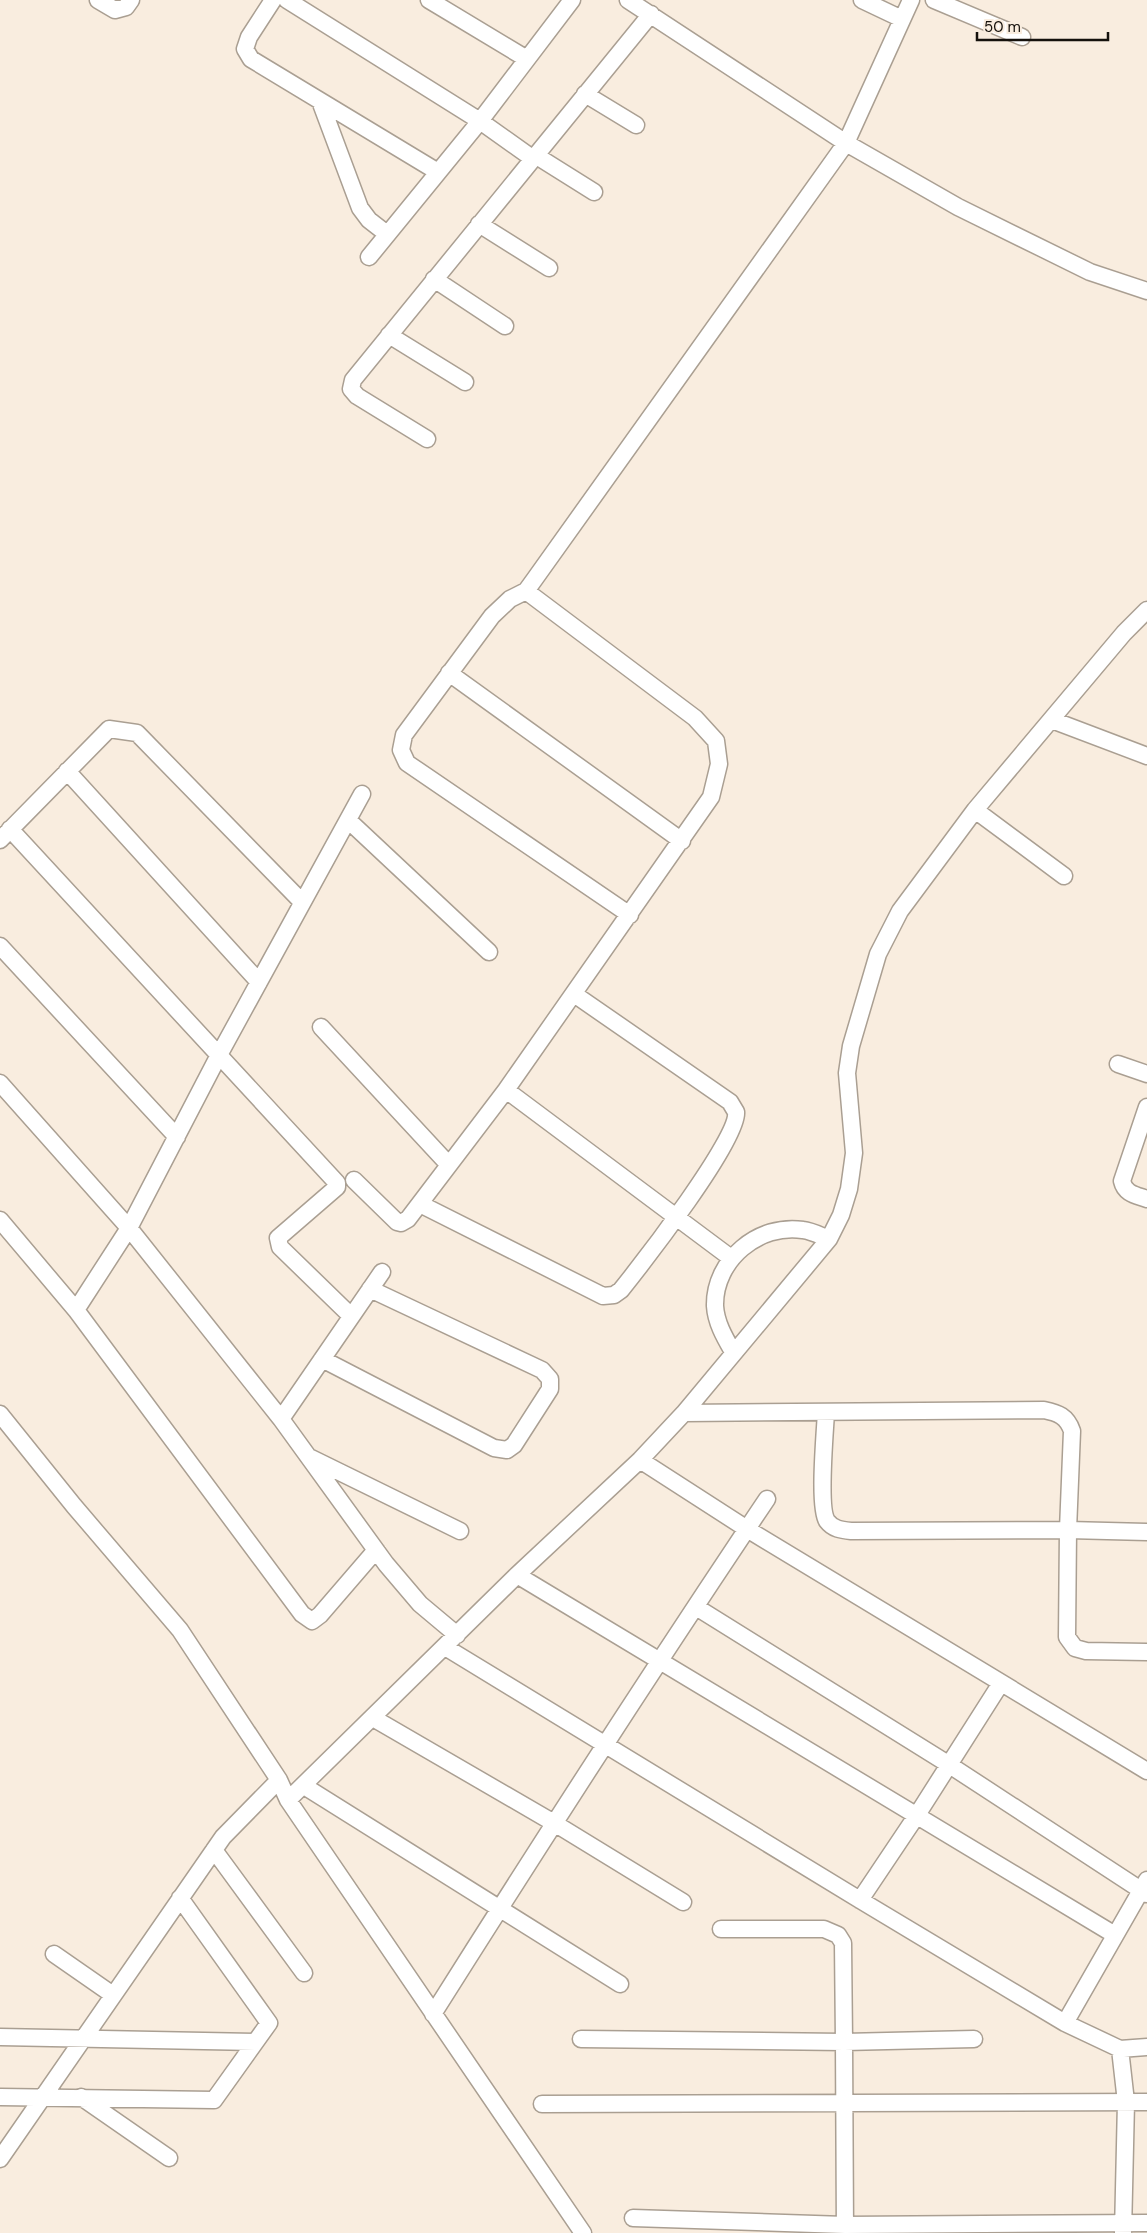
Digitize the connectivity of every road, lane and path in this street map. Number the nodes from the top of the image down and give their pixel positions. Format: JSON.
{"nodes":[{"id":1,"x":98,"y":0,"type":"edge"},
{"id":2,"x":131,"y":0,"type":"edge"},
{"id":3,"x":287,"y":0,"type":"edge"},
{"id":4,"x":429,"y":0,"type":"edge"},
{"id":5,"x":572,"y":0,"type":"edge"},
{"id":6,"x":628,"y":0,"type":"edge"},
{"id":7,"x":862,"y":0,"type":"edge"},
{"id":8,"x":911,"y":0,"type":"edge"},
{"id":9,"x":934,"y":0,"type":"edge"},
{"id":10,"x":269,"y":1,"type":"edge"},
{"id":11,"x":651,"y":14,"type":"junction"},
{"id":12,"x":902,"y":19,"type":"junction"},
{"id":13,"x":1022,"y":37,"type":"dead end"},
{"id":14,"x":526,"y":59,"type":"junction"},
{"id":15,"x":585,"y":94,"type":"junction"},
{"id":16,"x":320,"y":101,"type":"junction"},
{"id":17,"x":480,"y":121,"type":"junction"},
{"id":18,"x":636,"y":125,"type":"dead end"},
{"id":19,"x":846,"y":143,"type":"junction"},
{"id":20,"x":533,"y":156,"type":"junction"},
{"id":21,"x":438,"y":172,"type":"junction"},
{"id":22,"x":594,"y":192,"type":"dead end"},
{"id":23,"x":479,"y":224,"type":"junction"},
{"id":24,"x":387,"y":234,"type":"junction"},
{"id":25,"x":369,"y":257,"type":"dead end"},
{"id":26,"x":549,"y":268,"type":"dead end"},
{"id":27,"x":434,"y":279,"type":"junction"},
{"id":28,"x":1147,"y":291,"type":"edge"},
{"id":29,"x":505,"y":326,"type":"dead end"},
{"id":30,"x":389,"y":334,"type":"junction"},
{"id":31,"x":465,"y":382,"type":"dead end"},
{"id":32,"x":427,"y":439,"type":"dead end"},
{"id":33,"x":530,"y":586,"type":"junction"},
{"id":34,"x":1147,"y":610,"type":"edge"},
{"id":35,"x":449,"y":673,"type":"junction"},
{"id":36,"x":1052,"y":720,"type":"junction"},
{"id":37,"x":1147,"y":756,"type":"edge"},
{"id":38,"x":67,"y":771,"type":"junction"},
{"id":39,"x":362,"y":794,"type":"dead end"},
{"id":40,"x":975,"y":810,"type":"junction"},
{"id":41,"x":348,"y":820,"type":"junction"},
{"id":42,"x":5,"y":834,"type":"edge"},
{"id":43,"x":682,"y":841,"type":"junction"},
{"id":44,"x":1064,"y":876,"type":"dead end"},
{"id":45,"x":302,"y":902,"type":"junction"},
{"id":46,"x":630,"y":915,"type":"junction"},
{"id":47,"x":0,"y":946,"type":"edge"},
{"id":48,"x":490,"y":952,"type":"dead end"},
{"id":49,"x":259,"y":982,"type":"junction"},
{"id":50,"x":574,"y":994,"type":"junction"},
{"id":51,"x":321,"y":1027,"type":"dead end"},
{"id":52,"x":219,"y":1056,"type":"junction"},
{"id":53,"x":1118,"y":1064,"type":"dead end"},
{"id":54,"x":1147,"y":1074,"type":"edge"},
{"id":55,"x":0,"y":1083,"type":"edge"},
{"id":56,"x":506,"y":1090,"type":"junction"},
{"id":57,"x":1147,"y":1107,"type":"edge"},
{"id":58,"x":177,"y":1137,"type":"junction"},
{"id":59,"x":449,"y":1165,"type":"junction"},
{"id":60,"x":354,"y":1180,"type":"dead end"},
{"id":61,"x":1147,"y":1199,"type":"edge"},
{"id":62,"x":420,"y":1204,"type":"junction"},
{"id":63,"x":678,"y":1218,"type":"junction"},
{"id":64,"x":0,"y":1220,"type":"edge"},
{"id":65,"x":129,"y":1228,"type":"junction"},
{"id":66,"x":829,"y":1239,"type":"junction"},
{"id":67,"x":731,"y":1258,"type":"junction"},
{"id":68,"x":382,"y":1272,"type":"dead end"},
{"id":69,"x":370,"y":1289,"type":"junction"},
{"id":70,"x":76,"y":1310,"type":"junction"},
{"id":71,"x":351,"y":1316,"type":"junction"},
{"id":72,"x":733,"y":1352,"type":"junction"},
{"id":73,"x":322,"y":1359,"type":"junction"},
{"id":74,"x":826,"y":1412,"type":"junction"},
{"id":75,"x":684,"y":1413,"type":"junction"},
{"id":76,"x":0,"y":1414,"type":"edge"},
{"id":77,"x":280,"y":1418,"type":"junction"},
{"id":78,"x":7,"y":1436,"type":"edge"},
{"id":79,"x":309,"y":1457,"type":"junction"},
{"id":80,"x":640,"y":1460,"type":"junction"},
{"id":81,"x":767,"y":1499,"type":"dead end"},
{"id":82,"x":747,"y":1529,"type":"junction"},
{"id":83,"x":1068,"y":1530,"type":"junction"},
{"id":84,"x":460,"y":1532,"type":"dead end"},
{"id":85,"x":1147,"y":1532,"type":"edge"},
{"id":86,"x":376,"y":1550,"type":"junction"},
{"id":87,"x":517,"y":1575,"type":"junction"},
{"id":88,"x":696,"y":1607,"type":"junction"},
{"id":89,"x":457,"y":1635,"type":"junction"},
{"id":90,"x":445,"y":1647,"type":"junction"},
{"id":91,"x":1147,"y":1652,"type":"edge"},
{"id":92,"x":662,"y":1661,"type":"junction"},
{"id":93,"x":1001,"y":1683,"type":"junction"},
{"id":94,"x":373,"y":1718,"type":"junction"},
{"id":95,"x":604,"y":1744,"type":"junction"},
{"id":96,"x":948,"y":1764,"type":"junction"},
{"id":97,"x":1147,"y":1771,"type":"edge"},
{"id":98,"x":279,"y":1780,"type":"junction"},
{"id":99,"x":304,"y":1786,"type":"junction"},
{"id":100,"x":288,"y":1800,"type":"junction"},
{"id":101,"x":917,"y":1815,"type":"junction"},
{"id":102,"x":554,"y":1823,"type":"junction"},
{"id":103,"x":214,"y":1850,"type":"junction"},
{"id":104,"x":1145,"y":1888,"type":"edge"},
{"id":105,"x":180,"y":1898,"type":"junction"},
{"id":106,"x":860,"y":1900,"type":"junction"},
{"id":107,"x":683,"y":1902,"type":"dead end"},
{"id":108,"x":500,"y":1908,"type":"junction"},
{"id":109,"x":721,"y":1928,"type":"dead end"},
{"id":110,"x":1115,"y":1935,"type":"junction"},
{"id":111,"x":54,"y":1954,"type":"dead end"},
{"id":112,"x":304,"y":1973,"type":"dead end"},
{"id":113,"x":620,"y":1984,"type":"dead end"},
{"id":114,"x":113,"y":1995,"type":"junction"},
{"id":115,"x":433,"y":2014,"type":"junction"},
{"id":116,"x":1065,"y":2023,"type":"junction"},
{"id":117,"x":0,"y":2038,"type":"edge"},
{"id":118,"x":84,"y":2038,"type":"junction"},
{"id":119,"x":581,"y":2039,"type":"dead end"},
{"id":120,"x":974,"y":2039,"type":"dead end"},
{"id":121,"x":255,"y":2042,"type":"junction"},
{"id":122,"x":844,"y":2042,"type":"junction"},
{"id":123,"x":1147,"y":2047,"type":"edge"},
{"id":124,"x":1120,"y":2049,"type":"junction"},
{"id":125,"x":0,"y":2097,"type":"edge"},
{"id":126,"x":43,"y":2097,"type":"junction"},
{"id":127,"x":81,"y":2097,"type":"junction"},
{"id":128,"x":846,"y":2102,"type":"junction"},
{"id":129,"x":1126,"y":2102,"type":"junction"},
{"id":130,"x":1147,"y":2102,"type":"edge"},
{"id":131,"x":542,"y":2104,"type":"dead end"},
{"id":132,"x":169,"y":2158,"type":"dead end"},
{"id":133,"x":0,"y":2159,"type":"edge"},
{"id":134,"x":632,"y":2218,"type":"dead end"},
{"id":135,"x":1147,"y":2223,"type":"edge"},
{"id":136,"x":1123,"y":2228,"type":"edge"},
{"id":137,"x":845,"y":2229,"type":"edge"},
{"id":138,"x":583,"y":2233,"type":"edge"}],
"edges":[{"from":1,"to":2,"type":"street"},
{"from":3,"to":17,"type":"street"},
{"from":4,"to":14,"type":"street"},
{"from":5,"to":14,"type":"street"},
{"from":6,"to":11,"type":"street"},
{"from":7,"to":12,"type":"street"},
{"from":8,"to":12,"type":"street"},
{"from":9,"to":13,"type":"street"},
{"from":10,"to":16,"type":"street"},
{"from":11,"to":15,"type":"street"},
{"from":11,"to":19,"type":"street"},
{"from":12,"to":19,"type":"street"},
{"from":14,"to":17,"type":"street"},
{"from":15,"to":18,"type":"street"},
{"from":15,"to":20,"type":"street"},
{"from":16,"to":21,"type":"street"},
{"from":16,"to":24,"type":"street"},
{"from":17,"to":20,"type":"street"},
{"from":17,"to":21,"type":"street"},
{"from":19,"to":28,"type":"street"},
{"from":19,"to":33,"type":"street"},
{"from":20,"to":22,"type":"street"},
{"from":20,"to":23,"type":"street"},
{"from":21,"to":24,"type":"street"},
{"from":23,"to":26,"type":"street"},
{"from":23,"to":27,"type":"street"},
{"from":24,"to":25,"type":"street"},
{"from":27,"to":29,"type":"street"},
{"from":27,"to":30,"type":"street"},
{"from":30,"to":31,"type":"street"},
{"from":30,"to":32,"type":"street"},
{"from":33,"to":35,"type":"street"},
{"from":33,"to":43,"type":"street"},
{"from":34,"to":36,"type":"street"},
{"from":35,"to":43,"type":"street"},
{"from":35,"to":46,"type":"street"},
{"from":36,"to":37,"type":"street"},
{"from":36,"to":40,"type":"street"},
{"from":38,"to":42,"type":"street"},
{"from":38,"to":45,"type":"street"},
{"from":38,"to":49,"type":"street"},
{"from":39,"to":41,"type":"street"},
{"from":40,"to":44,"type":"street"},
{"from":40,"to":66,"type":"street"},
{"from":41,"to":45,"type":"street"},
{"from":41,"to":48,"type":"street"},
{"from":42,"to":52,"type":"street"},
{"from":43,"to":46,"type":"street"},
{"from":45,"to":49,"type":"street"},
{"from":46,"to":50,"type":"street"},
{"from":47,"to":58,"type":"street"},
{"from":49,"to":52,"type":"street"},
{"from":50,"to":56,"type":"street"},
{"from":50,"to":63,"type":"street"},
{"from":51,"to":59,"type":"street"},
{"from":52,"to":58,"type":"street"},
{"from":52,"to":71,"type":"street"},
{"from":53,"to":54,"type":"street"},
{"from":55,"to":65,"type":"street"},
{"from":56,"to":59,"type":"street"},
{"from":56,"to":63,"type":"street"},
{"from":57,"to":61,"type":"street"},
{"from":58,"to":65,"type":"street"},
{"from":59,"to":62,"type":"street"},
{"from":60,"to":62,"type":"street"},
{"from":62,"to":63,"type":"street"},
{"from":63,"to":67,"type":"street"},
{"from":64,"to":70,"type":"street"},
{"from":65,"to":70,"type":"street"},
{"from":65,"to":77,"type":"street"},
{"from":66,"to":67,"type":"street"},
{"from":66,"to":72,"type":"street"},
{"from":67,"to":72,"type":"street"},
{"from":68,"to":69,"type":"street"},
{"from":69,"to":71,"type":"street"},
{"from":69,"to":73,"type":"street"},
{"from":70,"to":86,"type":"street"},
{"from":71,"to":73,"type":"street"},
{"from":72,"to":75,"type":"street"},
{"from":73,"to":77,"type":"street"},
{"from":74,"to":75,"type":"street"},
{"from":74,"to":83,"type":"street"},
{"from":74,"to":83,"type":"street"},
{"from":75,"to":80,"type":"street"},
{"from":76,"to":78,"type":"street"},
{"from":77,"to":79,"type":"street"},
{"from":78,"to":98,"type":"street"},
{"from":79,"to":84,"type":"street"},
{"from":79,"to":86,"type":"street"},
{"from":80,"to":82,"type":"street"},
{"from":80,"to":87,"type":"street"},
{"from":81,"to":82,"type":"street"},
{"from":82,"to":88,"type":"street"},
{"from":82,"to":93,"type":"street"},
{"from":83,"to":85,"type":"street"},
{"from":83,"to":91,"type":"street"},
{"from":86,"to":89,"type":"street"},
{"from":87,"to":89,"type":"street"},
{"from":87,"to":92,"type":"street"},
{"from":88,"to":92,"type":"street"},
{"from":88,"to":96,"type":"street"},
{"from":89,"to":90,"type":"street"},
{"from":90,"to":94,"type":"street"},
{"from":90,"to":95,"type":"street"},
{"from":92,"to":95,"type":"street"},
{"from":92,"to":101,"type":"street"},
{"from":93,"to":96,"type":"street"},
{"from":93,"to":97,"type":"street"},
{"from":94,"to":99,"type":"street"},
{"from":94,"to":102,"type":"street"},
{"from":95,"to":102,"type":"street"},
{"from":95,"to":106,"type":"street"},
{"from":96,"to":101,"type":"street"},
{"from":96,"to":104,"type":"street"},
{"from":98,"to":100,"type":"street"},
{"from":98,"to":103,"type":"street"},
{"from":99,"to":100,"type":"street"},
{"from":99,"to":108,"type":"street"},
{"from":100,"to":115,"type":"street"},
{"from":101,"to":106,"type":"street"},
{"from":101,"to":110,"type":"street"},
{"from":102,"to":107,"type":"street"},
{"from":102,"to":108,"type":"street"},
{"from":103,"to":105,"type":"street"},
{"from":103,"to":112,"type":"street"},
{"from":104,"to":110,"type":"street"},
{"from":105,"to":114,"type":"street"},
{"from":105,"to":121,"type":"street"},
{"from":106,"to":116,"type":"street"},
{"from":108,"to":113,"type":"street"},
{"from":108,"to":115,"type":"street"},
{"from":109,"to":122,"type":"street"},
{"from":110,"to":116,"type":"street"},
{"from":111,"to":114,"type":"street"},
{"from":114,"to":118,"type":"street"},
{"from":115,"to":138,"type":"street"},
{"from":116,"to":124,"type":"street"},
{"from":117,"to":118,"type":"street"},
{"from":118,"to":121,"type":"street"},
{"from":118,"to":126,"type":"street"},
{"from":119,"to":122,"type":"street"},
{"from":120,"to":122,"type":"street"},
{"from":121,"to":127,"type":"street"},
{"from":122,"to":128,"type":"street"},
{"from":123,"to":124,"type":"street"},
{"from":124,"to":129,"type":"street"},
{"from":125,"to":126,"type":"street"},
{"from":126,"to":127,"type":"street"},
{"from":126,"to":133,"type":"street"},
{"from":127,"to":132,"type":"street"},
{"from":128,"to":129,"type":"street"},
{"from":128,"to":131,"type":"street"},
{"from":128,"to":137,"type":"street"},
{"from":129,"to":130,"type":"street"},
{"from":129,"to":136,"type":"street"},
{"from":134,"to":137,"type":"street"},
{"from":135,"to":136,"type":"street"},
{"from":136,"to":137,"type":"street"}]}
